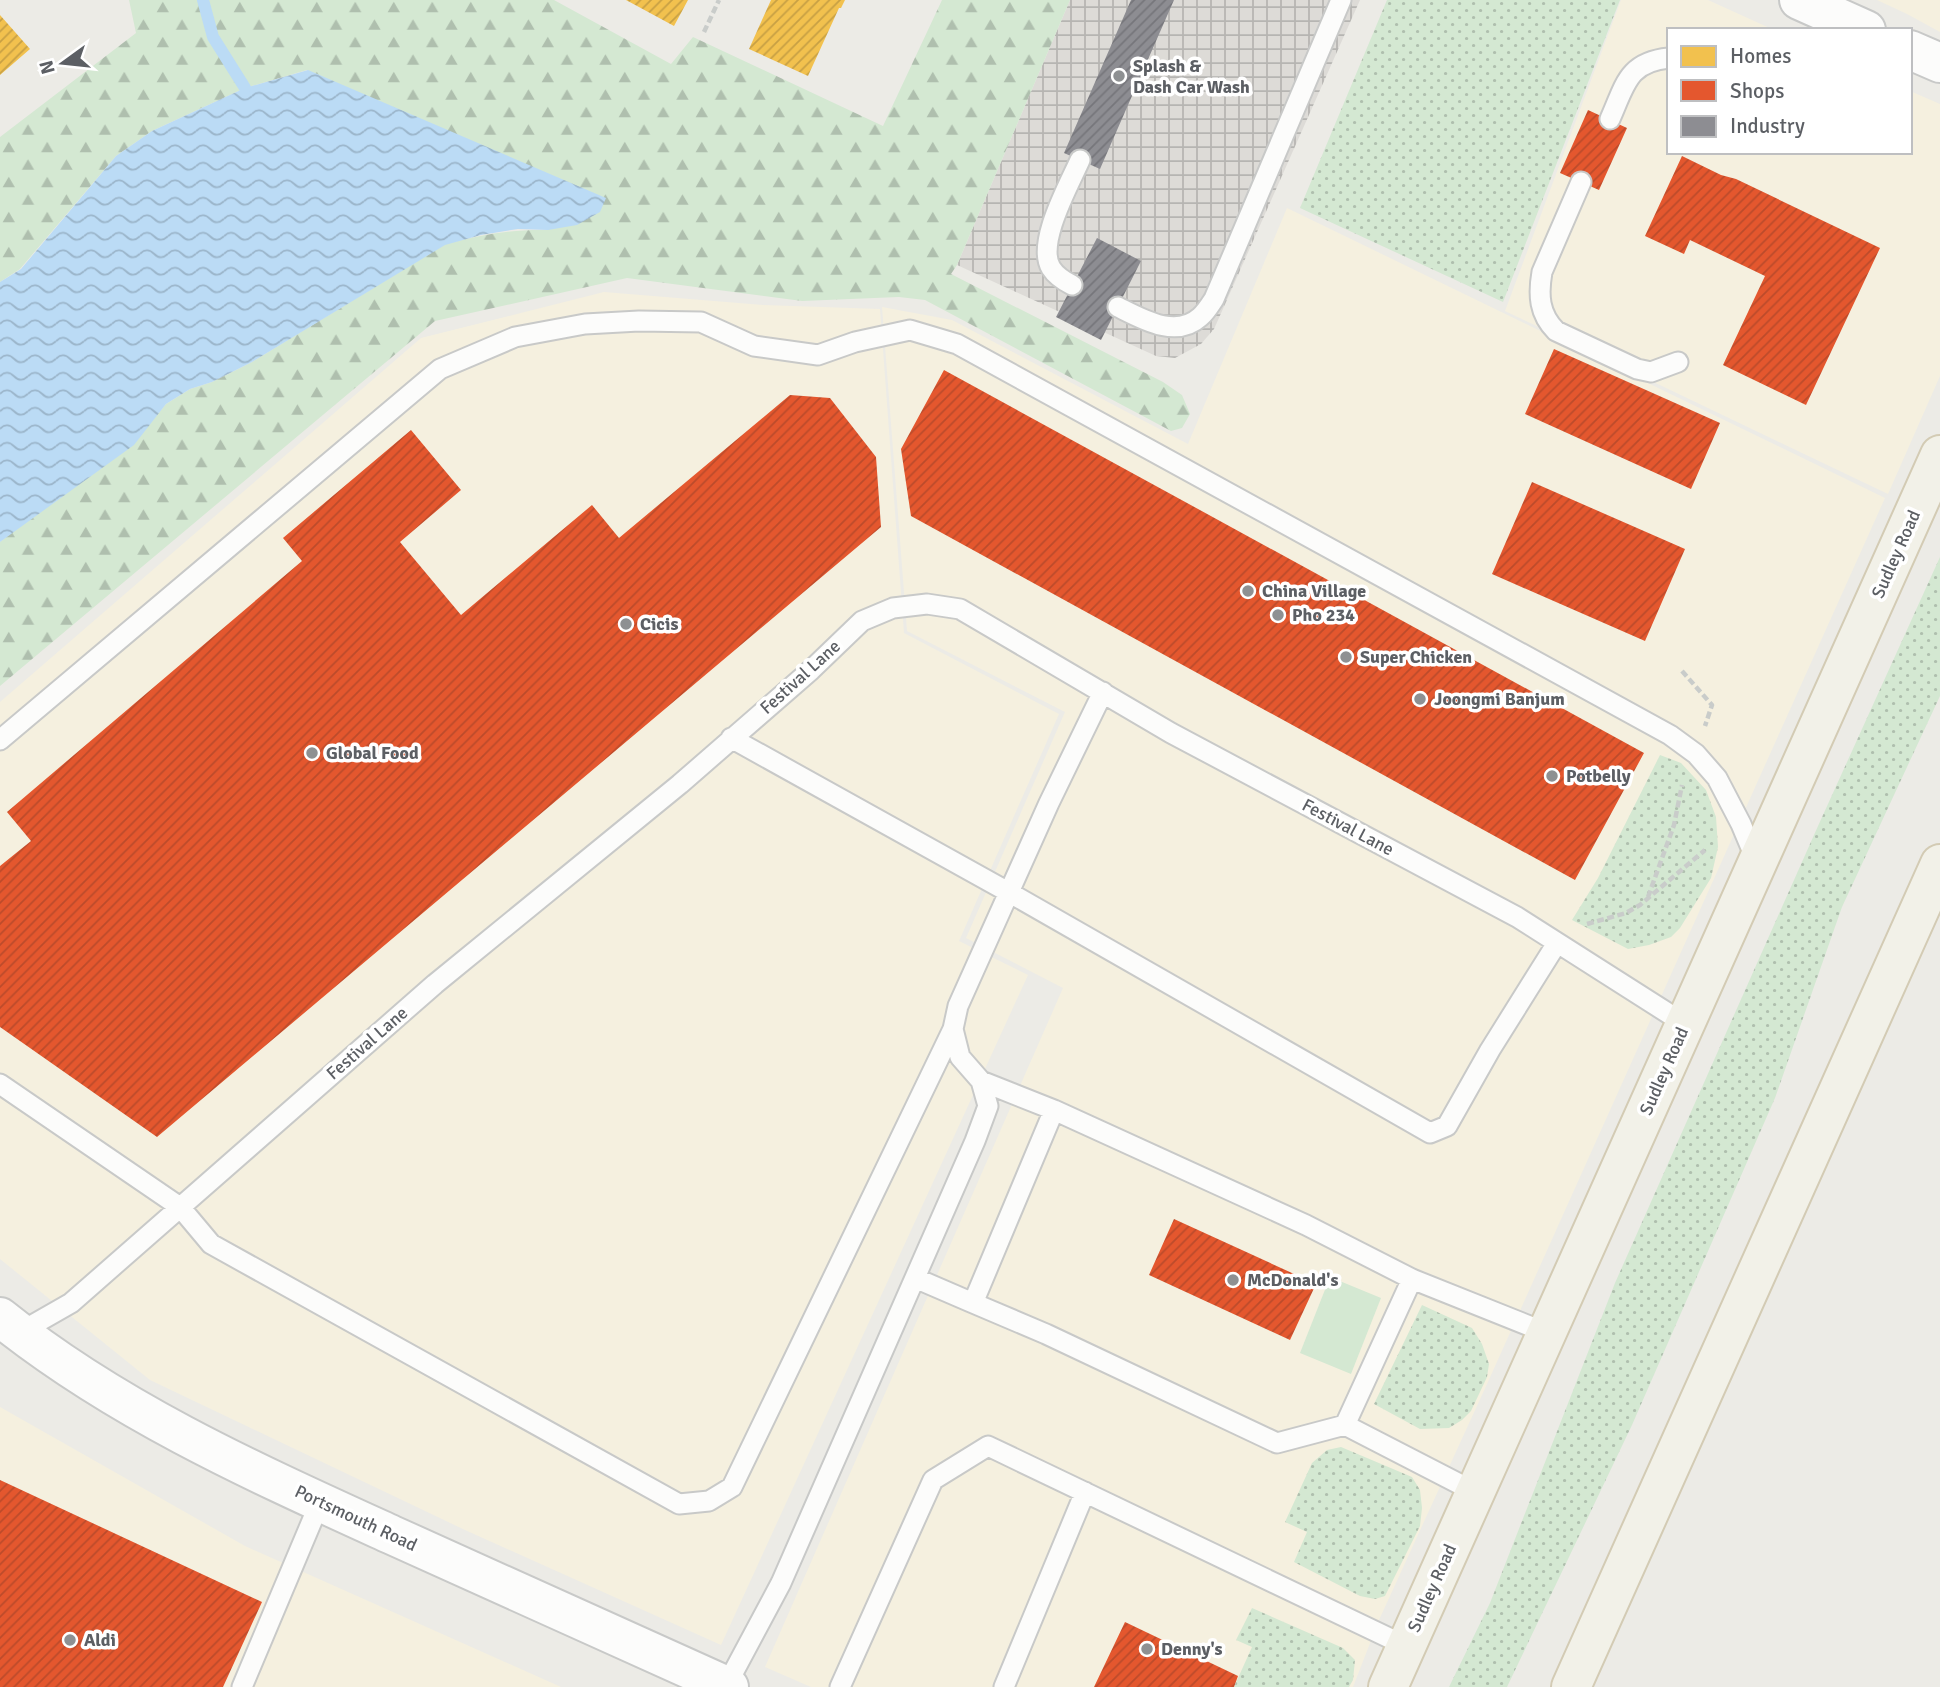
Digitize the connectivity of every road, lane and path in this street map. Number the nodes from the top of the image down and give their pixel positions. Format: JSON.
{"nodes":[{"id":1,"x":719,"y":0,"type":"edge"},
{"id":2,"x":1341,"y":0,"type":"edge"},
{"id":3,"x":1799,"y":0,"type":"edge"},
{"id":4,"x":1862,"y":28,"type":"edge"},
{"id":5,"x":704,"y":32,"type":"dead end"},
{"id":6,"x":1912,"y":51,"type":"edge"},
{"id":7,"x":1667,"y":58,"type":"edge"},
{"id":8,"x":1940,"y":63,"type":"edge"},
{"id":9,"x":1610,"y":119,"type":"dead end"},
{"id":10,"x":1080,"y":160,"type":"dead end"},
{"id":11,"x":1581,"y":182,"type":"dead end"},
{"id":12,"x":1072,"y":285,"type":"dead end"},
{"id":13,"x":1118,"y":307,"type":"dead end"},
{"id":14,"x":1678,"y":362,"type":"dead end"},
{"id":15,"x":1940,"y":455,"type":"edge"},
{"id":16,"x":1682,"y":671,"type":"dead end"},
{"id":17,"x":1103,"y":692,"type":"junction"},
{"id":18,"x":732,"y":738,"type":"junction"},
{"id":19,"x":0,"y":740,"type":"edge"},
{"id":20,"x":1689,"y":749,"type":"junction"},
{"id":21,"x":1704,"y":850,"type":"dead end"},
{"id":22,"x":1758,"y":863,"type":"junction"},
{"id":23,"x":1940,"y":864,"type":"edge"},
{"id":24,"x":1010,"y":893,"type":"junction"},
{"id":25,"x":1648,"y":897,"type":"junction"},
{"id":26,"x":1932,"y":904,"type":"edge"},
{"id":27,"x":1557,"y":943,"type":"junction"},
{"id":28,"x":1685,"y":1024,"type":"junction"},
{"id":29,"x":953,"y":1029,"type":"junction"},
{"id":30,"x":981,"y":1081,"type":"junction"},
{"id":31,"x":0,"y":1084,"type":"edge"},
{"id":32,"x":1054,"y":1110,"type":"junction"},
{"id":33,"x":180,"y":1207,"type":"junction"},
{"id":34,"x":915,"y":1278,"type":"junction"},
{"id":35,"x":1412,"y":1279,"type":"junction"},
{"id":36,"x":973,"y":1303,"type":"junction"},
{"id":37,"x":6,"y":1330,"type":"edge"},
{"id":38,"x":1547,"y":1333,"type":"junction"},
{"id":39,"x":1345,"y":1425,"type":"junction"},
{"id":40,"x":1085,"y":1492,"type":"junction"},
{"id":41,"x":1475,"y":1492,"type":"junction"},
{"id":42,"x":320,"y":1502,"type":"junction"},
{"id":43,"x":1406,"y":1646,"type":"junction"},
{"id":44,"x":727,"y":1686,"type":"edge"},
{"id":45,"x":242,"y":1687,"type":"edge"},
{"id":46,"x":840,"y":1687,"type":"edge"},
{"id":47,"x":1004,"y":1687,"type":"edge"},
{"id":48,"x":1388,"y":1687,"type":"edge"},
{"id":49,"x":1571,"y":1687,"type":"edge"}],
"edges":[{"from":1,"to":5,"type":"path"},
{"from":2,"to":13,"type":"lane"},
{"from":3,"to":4,"type":"street"},
{"from":6,"to":8,"type":"street"},
{"from":7,"to":9,"type":"lane"},
{"from":10,"to":12,"type":"lane"},
{"from":11,"to":14,"type":"lane"},
{"from":15,"to":22,"type":"main road","name":"Sudley Road"},
{"from":16,"to":20,"type":"path"},
{"from":17,"to":18,"type":"lane","name":"Festival Lane"},
{"from":17,"to":24,"type":"lane"},
{"from":17,"to":27,"type":"lane","name":"Festival Lane"},
{"from":18,"to":24,"type":"lane"},
{"from":18,"to":33,"type":"lane","name":"Festival Lane"},
{"from":19,"to":20,"type":"lane"},
{"from":20,"to":22,"type":"lane"},
{"from":20,"to":25,"type":"path"},
{"from":21,"to":25,"type":"path"},
{"from":22,"to":28,"type":"main road","name":"Sudley Road"},
{"from":23,"to":26,"type":"main road"},
{"from":24,"to":27,"type":"lane"},
{"from":24,"to":29,"type":"lane"},
{"from":25,"to":27,"type":"path"},
{"from":26,"to":49,"type":"main road"},
{"from":27,"to":28,"type":"lane","name":"Festival Lane"},
{"from":28,"to":38,"type":"main road","name":"Sudley Road"},
{"from":29,"to":30,"type":"lane"},
{"from":29,"to":33,"type":"lane"},
{"from":30,"to":32,"type":"lane"},
{"from":30,"to":34,"type":"lane"},
{"from":31,"to":33,"type":"lane"},
{"from":32,"to":35,"type":"lane"},
{"from":32,"to":36,"type":"lane"},
{"from":33,"to":37,"type":"lane","name":"Festival Lane"},
{"from":34,"to":36,"type":"lane"},
{"from":34,"to":44,"type":"lane"},
{"from":35,"to":38,"type":"lane"},
{"from":35,"to":39,"type":"lane"},
{"from":36,"to":39,"type":"lane"},
{"from":37,"to":42,"type":"street","name":"Portsmouth Road"},
{"from":38,"to":41,"type":"main road","name":"Sudley Road"},
{"from":39,"to":41,"type":"lane"},
{"from":40,"to":43,"type":"lane"},
{"from":40,"to":46,"type":"lane"},
{"from":40,"to":47,"type":"lane"},
{"from":41,"to":43,"type":"main road","name":"Sudley Road"},
{"from":42,"to":44,"type":"street","name":"Portsmouth Road"},
{"from":42,"to":45,"type":"lane"},
{"from":43,"to":48,"type":"main road","name":"Sudley Road"}]}
